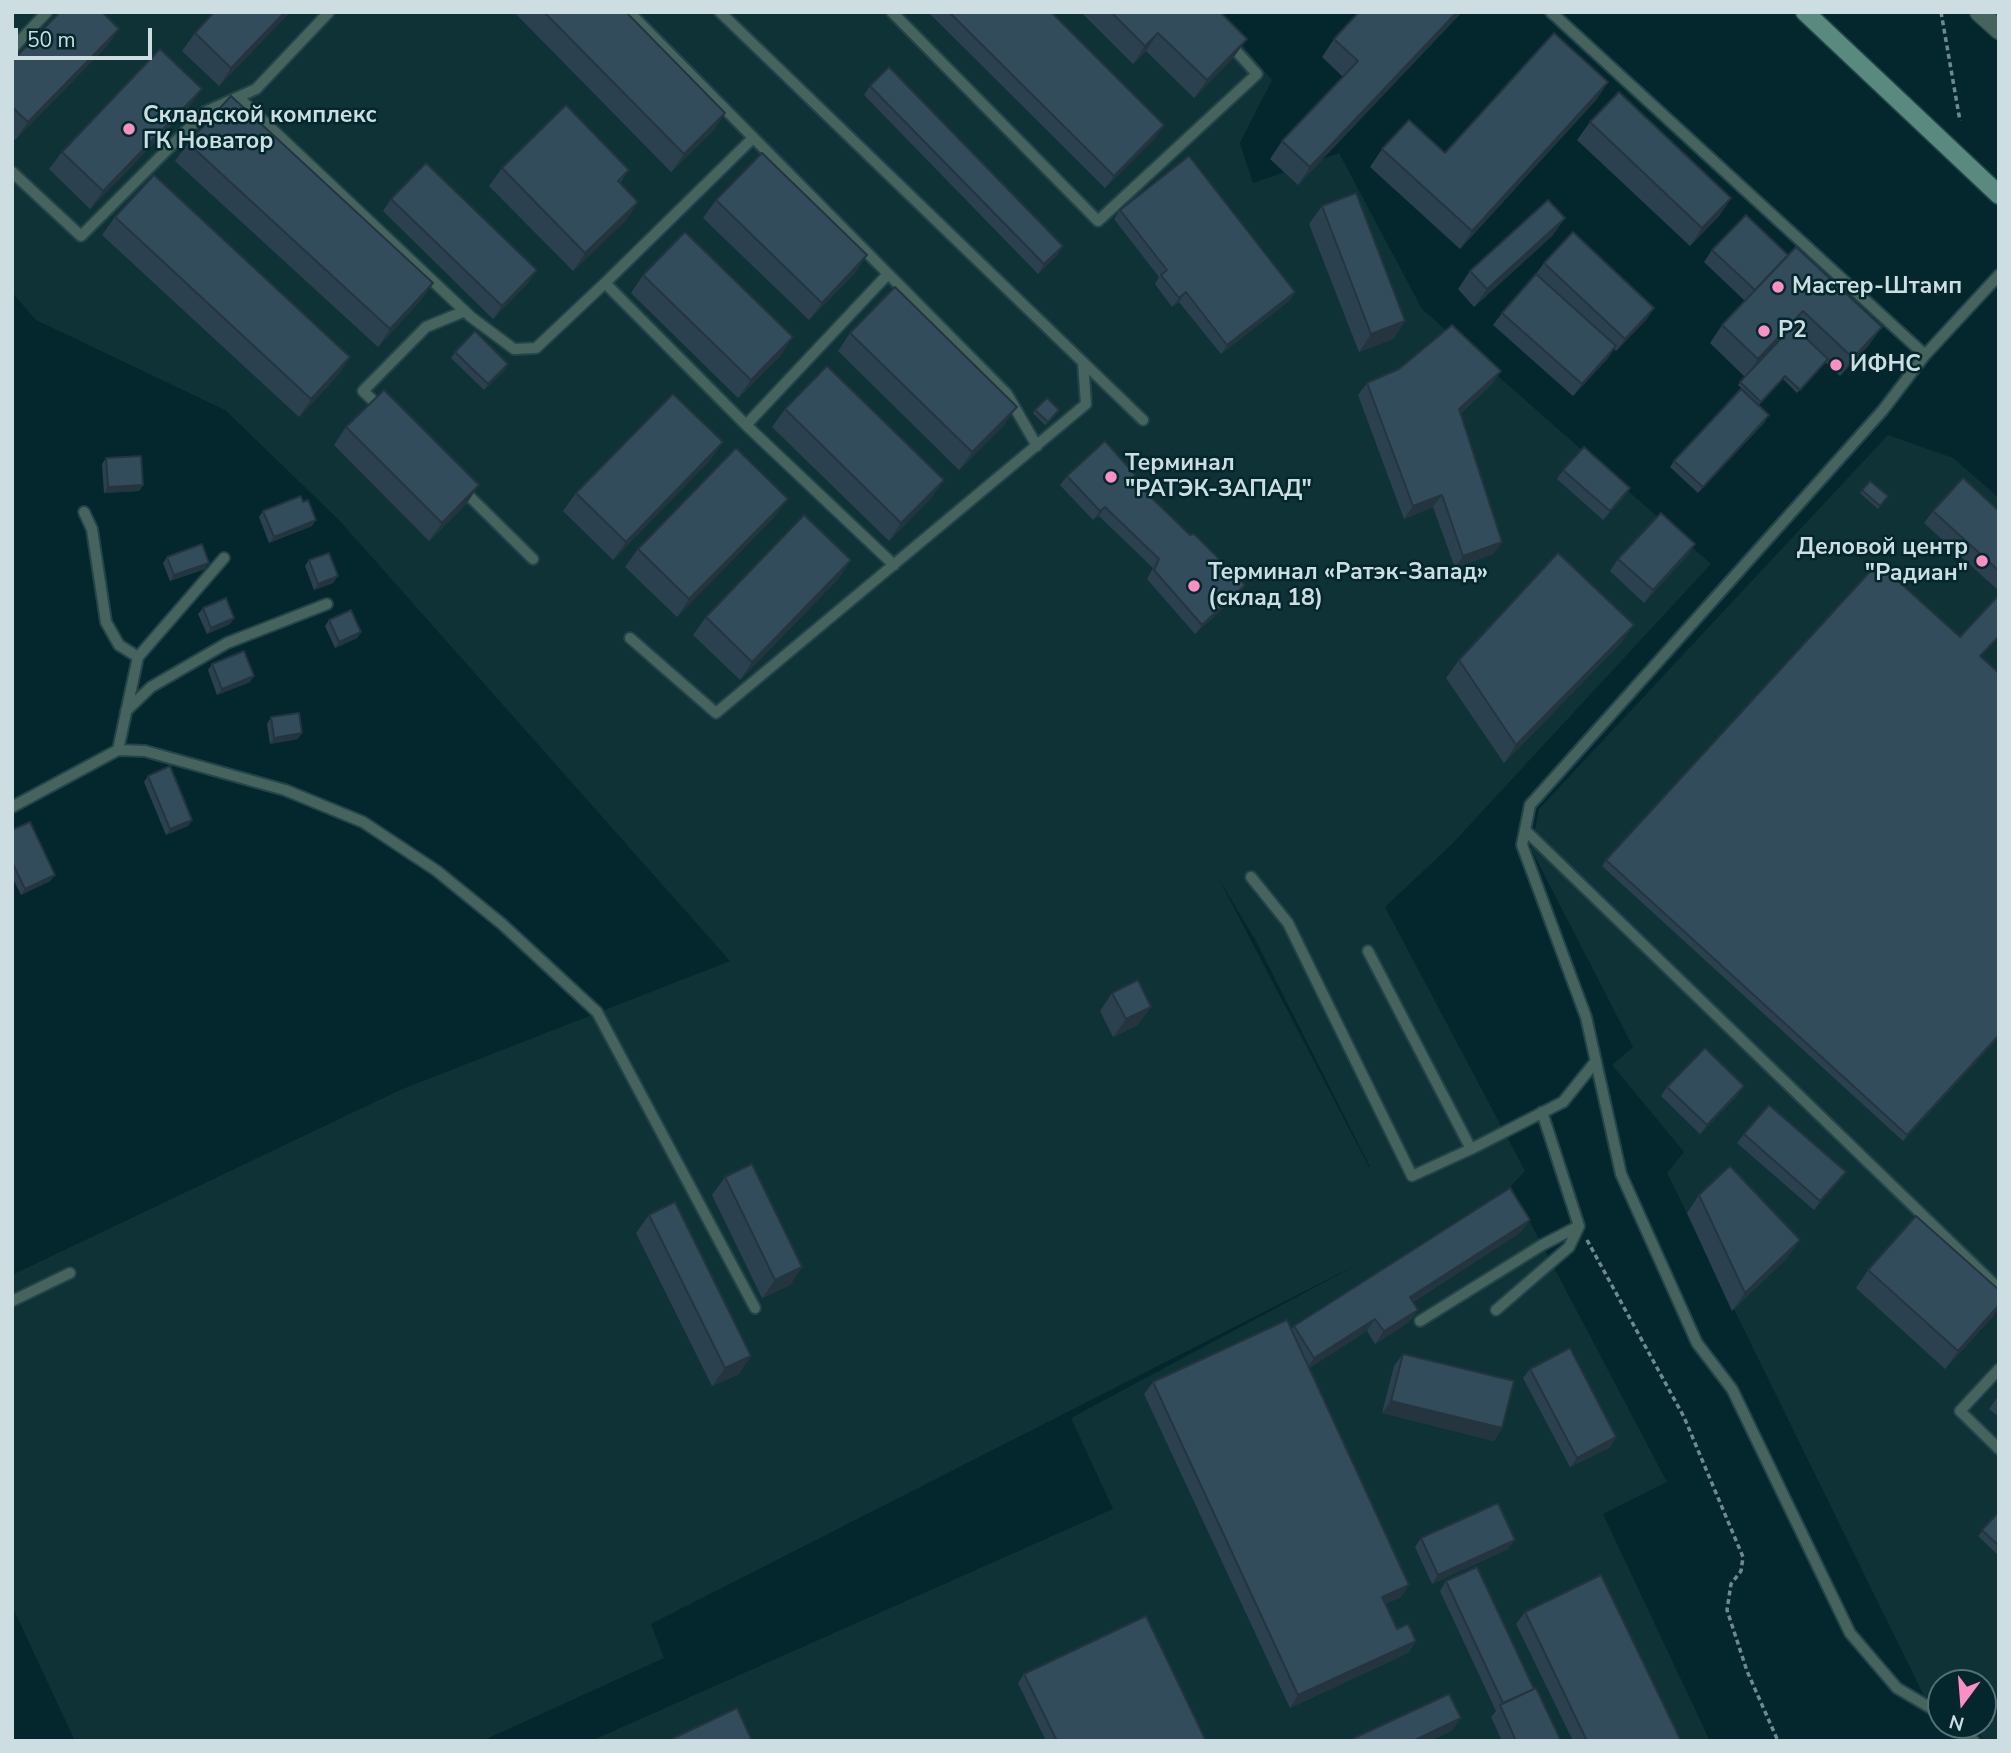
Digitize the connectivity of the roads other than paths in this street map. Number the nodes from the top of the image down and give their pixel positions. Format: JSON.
{"nodes":[{"id":1,"x":47,"y":12,"type":"edge"},
{"id":2,"x":329,"y":12,"type":"edge"},
{"id":3,"x":629,"y":12,"type":"edge"},
{"id":4,"x":720,"y":12,"type":"edge"},
{"id":5,"x":892,"y":12,"type":"edge"},
{"id":6,"x":1551,"y":12,"type":"edge"},
{"id":7,"x":1805,"y":12,"type":"edge"},
{"id":8,"x":1979,"y":12,"type":"edge"},
{"id":9,"x":1999,"y":30,"type":"edge"},
{"id":10,"x":1220,"y":33,"type":"edge"},
{"id":11,"x":12,"y":49,"type":"edge"},
{"id":12,"x":238,"y":97,"type":"junction"},
{"id":13,"x":753,"y":138,"type":"junction"},
{"id":14,"x":12,"y":172,"type":"edge"},
{"id":15,"x":1999,"y":195,"type":"edge"},
{"id":16,"x":888,"y":274,"type":"junction"},
{"id":17,"x":1999,"y":275,"type":"edge"},
{"id":18,"x":606,"y":283,"type":"junction"},
{"id":19,"x":466,"y":311,"type":"junction"},
{"id":20,"x":1925,"y":355,"type":"junction"},
{"id":21,"x":1083,"y":362,"type":"junction"},
{"id":22,"x":392,"y":419,"type":"edge"},
{"id":23,"x":1143,"y":420,"type":"dead end"},
{"id":24,"x":746,"y":425,"type":"junction"},
{"id":25,"x":1037,"y":446,"type":"junction"},
{"id":26,"x":448,"y":475,"type":"edge"},
{"id":27,"x":84,"y":512,"type":"dead end"},
{"id":28,"x":224,"y":558,"type":"dead end"},
{"id":29,"x":533,"y":559,"type":"dead end"},
{"id":30,"x":894,"y":565,"type":"junction"},
{"id":31,"x":327,"y":604,"type":"dead end"},
{"id":32,"x":630,"y":638,"type":"dead end"},
{"id":33,"x":138,"y":657,"type":"junction"},
{"id":34,"x":126,"y":711,"type":"junction"},
{"id":35,"x":118,"y":750,"type":"junction"},
{"id":36,"x":12,"y":807,"type":"edge"},
{"id":37,"x":1525,"y":830,"type":"junction"},
{"id":38,"x":1251,"y":877,"type":"dead end"},
{"id":39,"x":1368,"y":951,"type":"dead end"},
{"id":40,"x":1596,"y":1061,"type":"junction"},
{"id":41,"x":1542,"y":1112,"type":"junction"},
{"id":42,"x":1471,"y":1149,"type":"junction"},
{"id":43,"x":1579,"y":1226,"type":"junction"},
{"id":44,"x":70,"y":1273,"type":"dead end"},
{"id":45,"x":1999,"y":1289,"type":"edge"},
{"id":46,"x":12,"y":1301,"type":"edge"},
{"id":47,"x":755,"y":1308,"type":"dead end"},
{"id":48,"x":1496,"y":1310,"type":"dead end"},
{"id":49,"x":1420,"y":1321,"type":"edge"},
{"id":50,"x":1999,"y":1369,"type":"edge"},
{"id":51,"x":1999,"y":1449,"type":"edge"},
{"id":52,"x":1927,"y":1706,"type":"edge"}],
"edges":[{"from":1,"to":11,"type":"lane"},
{"from":2,"to":12,"type":"lane"},
{"from":3,"to":13,"type":"lane"},
{"from":4,"to":21,"type":"lane"},
{"from":5,"to":10,"type":"lane"},
{"from":6,"to":20,"type":"lane"},
{"from":7,"to":15,"type":"main road"},
{"from":8,"to":9,"type":"street"},
{"from":12,"to":14,"type":"lane"},
{"from":12,"to":19,"type":"lane"},
{"from":13,"to":16,"type":"lane"},
{"from":13,"to":18,"type":"lane"},
{"from":16,"to":24,"type":"lane"},
{"from":16,"to":25,"type":"lane"},
{"from":17,"to":20,"type":"lane"},
{"from":18,"to":19,"type":"lane"},
{"from":18,"to":24,"type":"lane"},
{"from":19,"to":22,"type":"lane"},
{"from":20,"to":37,"type":"lane"},
{"from":21,"to":23,"type":"lane"},
{"from":21,"to":25,"type":"lane"},
{"from":24,"to":30,"type":"lane"},
{"from":25,"to":30,"type":"lane"},
{"from":26,"to":29,"type":"lane"},
{"from":27,"to":33,"type":"lane"},
{"from":28,"to":33,"type":"lane"},
{"from":30,"to":32,"type":"lane"},
{"from":31,"to":34,"type":"lane"},
{"from":33,"to":34,"type":"lane"},
{"from":34,"to":35,"type":"lane"},
{"from":35,"to":36,"type":"lane"},
{"from":35,"to":47,"type":"lane"},
{"from":37,"to":40,"type":"lane"},
{"from":37,"to":45,"type":"lane"},
{"from":38,"to":42,"type":"lane"},
{"from":39,"to":42,"type":"lane"},
{"from":40,"to":41,"type":"lane"},
{"from":40,"to":52,"type":"lane"},
{"from":41,"to":42,"type":"lane"},
{"from":41,"to":43,"type":"lane"},
{"from":43,"to":48,"type":"lane"},
{"from":43,"to":49,"type":"lane"},
{"from":44,"to":46,"type":"lane"},
{"from":50,"to":51,"type":"lane"}]}
